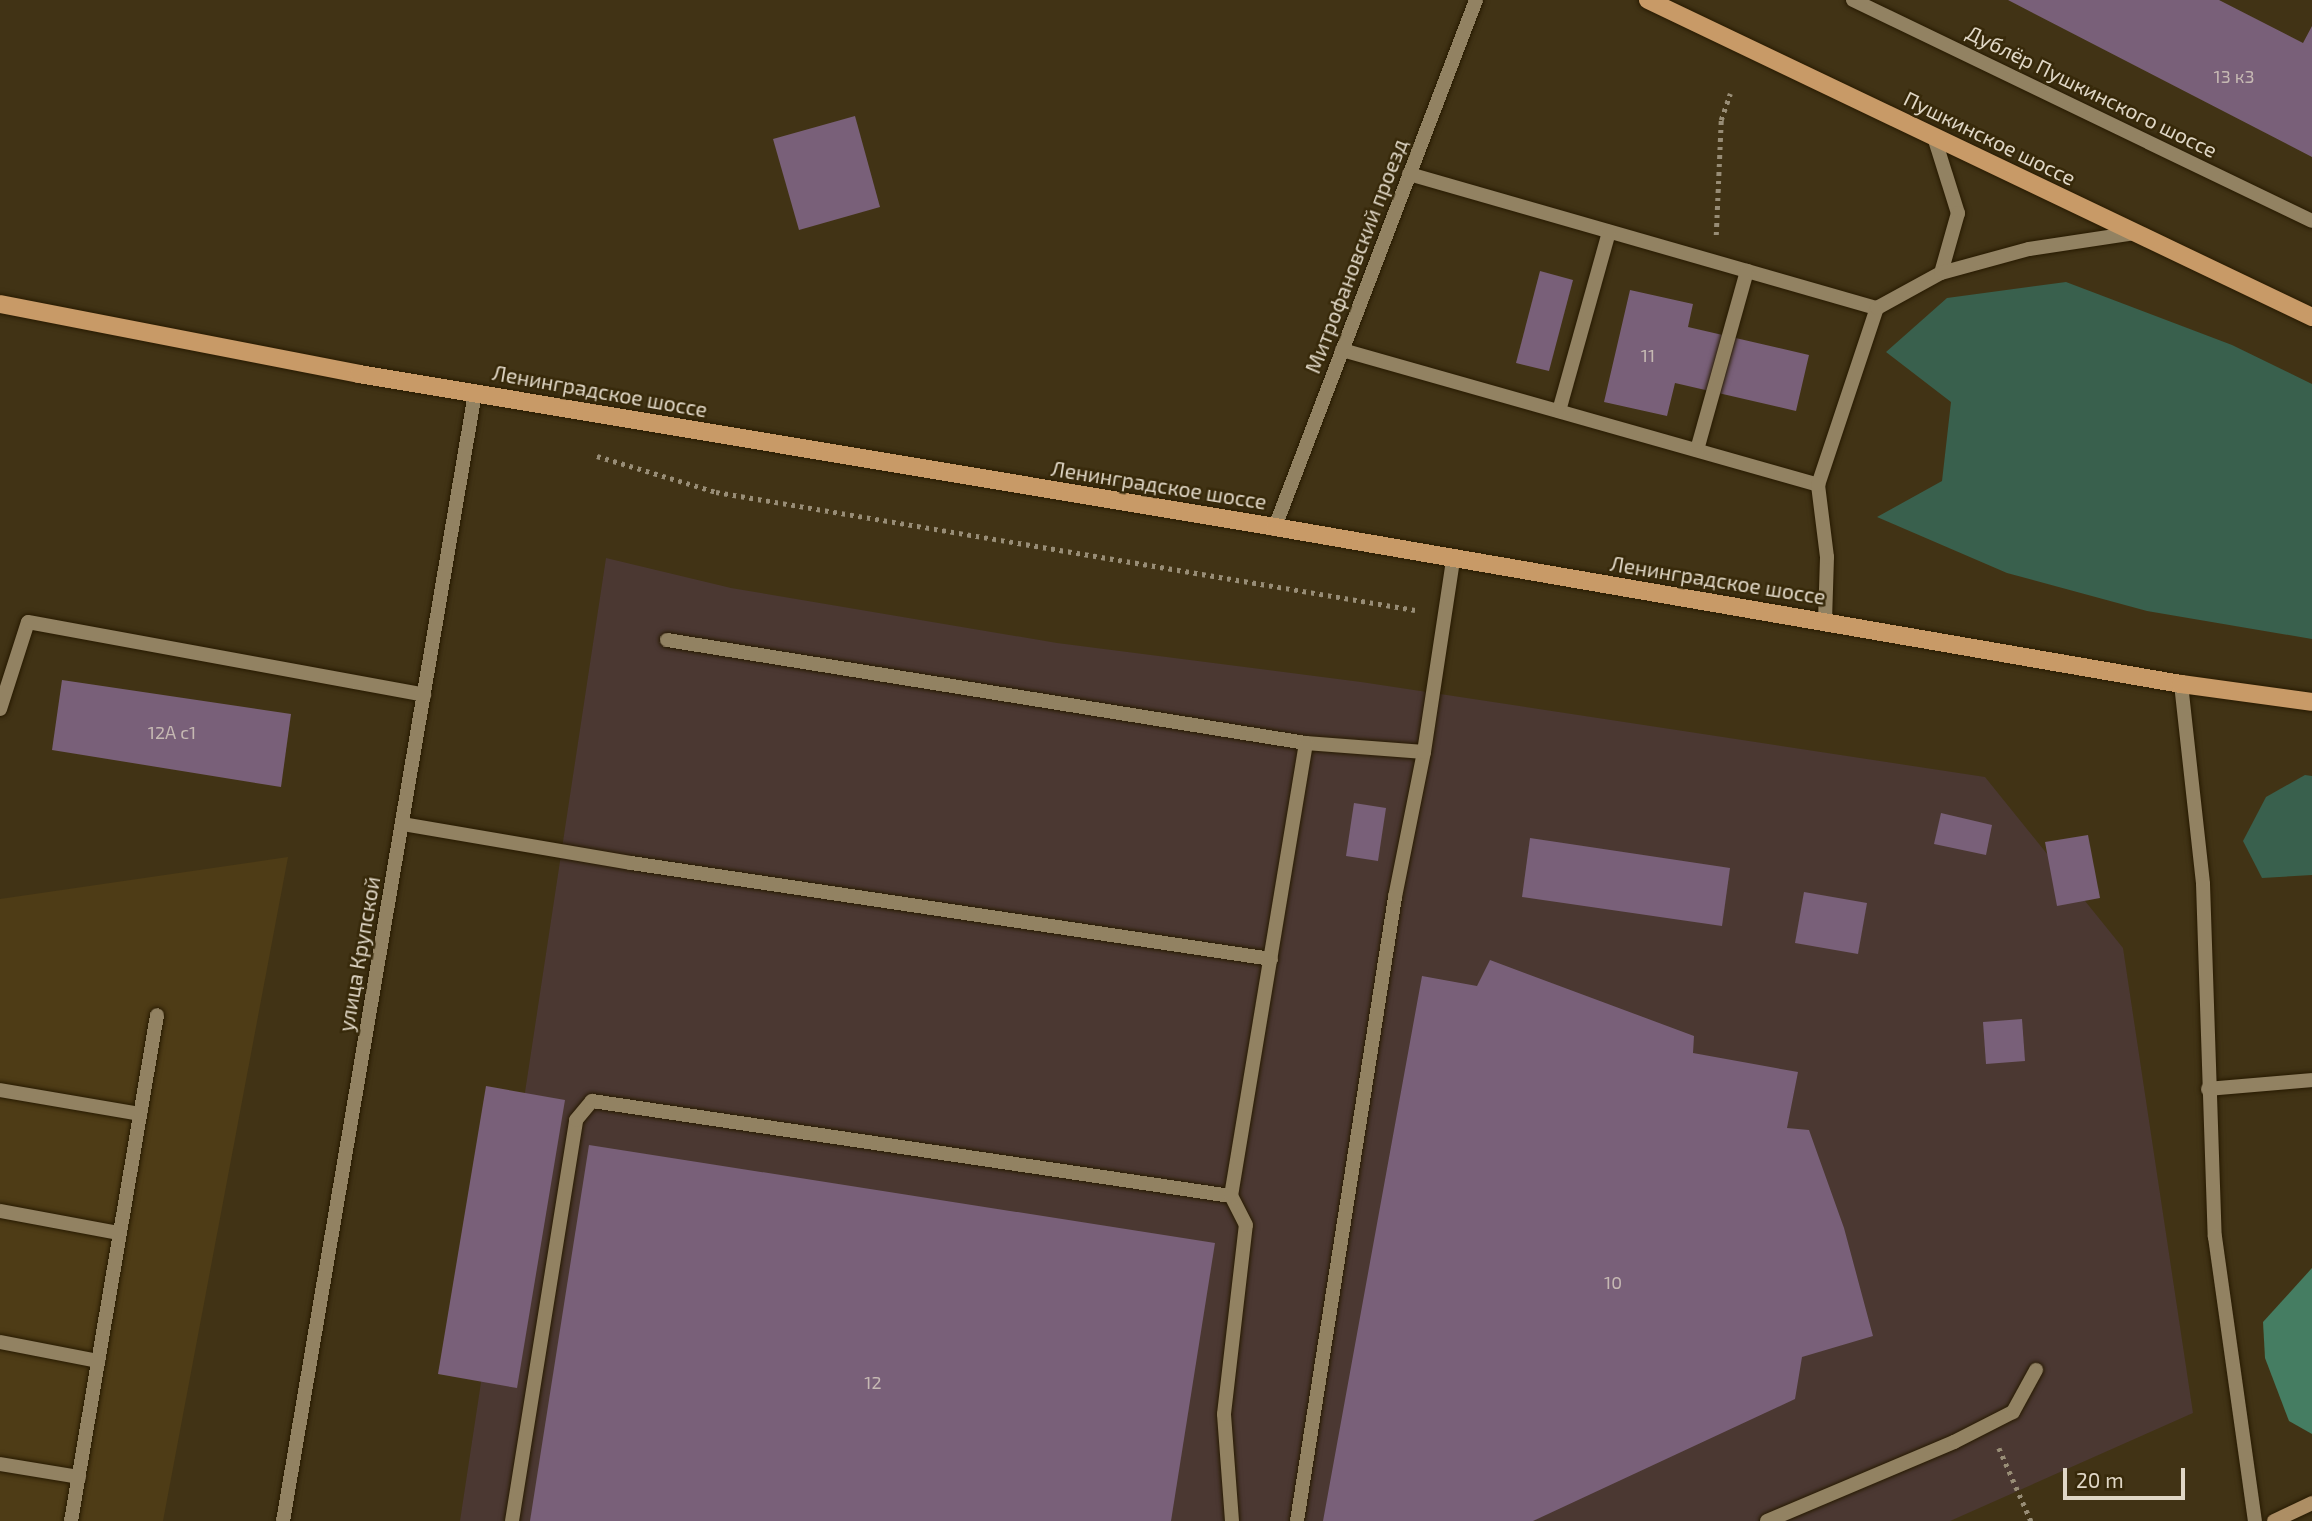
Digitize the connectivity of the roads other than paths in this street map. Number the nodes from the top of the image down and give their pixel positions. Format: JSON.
{"nodes":[{"id":1,"x":1476,"y":0,"type":"edge"},
{"id":2,"x":1648,"y":0,"type":"edge"},
{"id":3,"x":1853,"y":0,"type":"edge"},
{"id":4,"x":1934,"y":136,"type":"junction"},
{"id":5,"x":1409,"y":174,"type":"junction"},
{"id":6,"x":2312,"y":221,"type":"edge"},
{"id":7,"x":1609,"y":232,"type":"junction"},
{"id":8,"x":2135,"y":233,"type":"junction"},
{"id":9,"x":1747,"y":271,"type":"junction"},
{"id":10,"x":1941,"y":273,"type":"junction"},
{"id":11,"x":0,"y":304,"type":"edge"},
{"id":12,"x":1877,"y":308,"type":"junction"},
{"id":13,"x":2312,"y":317,"type":"edge"},
{"id":14,"x":1342,"y":350,"type":"junction"},
{"id":15,"x":475,"y":393,"type":"junction"},
{"id":16,"x":1559,"y":411,"type":"junction"},
{"id":17,"x":1697,"y":450,"type":"junction"},
{"id":18,"x":1818,"y":485,"type":"junction"},
{"id":19,"x":1275,"y":527,"type":"junction"},
{"id":20,"x":1453,"y":560,"type":"junction"},
{"id":21,"x":1825,"y":621,"type":"junction"},
{"id":22,"x":667,"y":640,"type":"dead end"},
{"id":23,"x":2181,"y":684,"type":"junction"},
{"id":24,"x":424,"y":695,"type":"junction"},
{"id":25,"x":2312,"y":702,"type":"edge"},
{"id":26,"x":0,"y":709,"type":"edge"},
{"id":27,"x":1306,"y":743,"type":"junction"},
{"id":28,"x":1424,"y":752,"type":"junction"},
{"id":29,"x":403,"y":824,"type":"junction"},
{"id":30,"x":1271,"y":959,"type":"junction"},
{"id":31,"x":157,"y":1015,"type":"dead end"},
{"id":32,"x":2312,"y":1080,"type":"edge"},
{"id":33,"x":2208,"y":1089,"type":"junction"},
{"id":34,"x":0,"y":1090,"type":"edge"},
{"id":35,"x":140,"y":1114,"type":"junction"},
{"id":36,"x":1231,"y":1196,"type":"junction"},
{"id":37,"x":0,"y":1211,"type":"edge"},
{"id":38,"x":119,"y":1233,"type":"junction"},
{"id":39,"x":0,"y":1342,"type":"edge"},
{"id":40,"x":98,"y":1361,"type":"junction"},
{"id":41,"x":2036,"y":1370,"type":"dead end"},
{"id":42,"x":0,"y":1464,"type":"edge"},
{"id":43,"x":79,"y":1477,"type":"junction"},
{"id":44,"x":2312,"y":1503,"type":"edge"},
{"id":45,"x":71,"y":1521,"type":"edge"},
{"id":46,"x":283,"y":1521,"type":"edge"},
{"id":47,"x":512,"y":1521,"type":"edge"},
{"id":48,"x":1232,"y":1521,"type":"edge"},
{"id":49,"x":1297,"y":1521,"type":"edge"},
{"id":50,"x":1767,"y":1521,"type":"edge"},
{"id":51,"x":2255,"y":1521,"type":"edge"},
{"id":52,"x":2274,"y":1521,"type":"edge"}],
"edges":[{"from":1,"to":5,"type":"street","name":"Митрофановский проезд"},
{"from":2,"to":4,"type":"main road","name":"Пушкинское шоссе"},
{"from":3,"to":6,"type":"street","name":"Дублёр Пушкинского шоссе"},
{"from":4,"to":8,"type":"main road","name":"Пушкинское шоссе"},
{"from":4,"to":10,"type":"street"},
{"from":5,"to":7,"type":"street"},
{"from":5,"to":14,"type":"street","name":"Митрофановский проезд"},
{"from":7,"to":9,"type":"street"},
{"from":7,"to":16,"type":"street"},
{"from":8,"to":10,"type":"street"},
{"from":8,"to":13,"type":"main road","name":"Пушкинское шоссе"},
{"from":9,"to":12,"type":"street"},
{"from":9,"to":17,"type":"street"},
{"from":10,"to":12,"type":"street"},
{"from":11,"to":15,"type":"main road","name":"Ленинградское шоссе"},
{"from":12,"to":18,"type":"street"},
{"from":14,"to":16,"type":"street"},
{"from":14,"to":19,"type":"street","name":"Митрофановский проезд"},
{"from":15,"to":19,"type":"main road","name":"Ленинградское шоссе"},
{"from":15,"to":24,"type":"street","name":"улица Крупской"},
{"from":16,"to":17,"type":"street"},
{"from":17,"to":18,"type":"street"},
{"from":18,"to":21,"type":"street"},
{"from":19,"to":20,"type":"main road","name":"Ленинградское шоссе"},
{"from":20,"to":21,"type":"main road","name":"Ленинградское шоссе"},
{"from":20,"to":28,"type":"street"},
{"from":21,"to":23,"type":"main road","name":"Ленинградское шоссе"},
{"from":22,"to":27,"type":"street"},
{"from":23,"to":25,"type":"main road","name":"Ленинградское шоссе"},
{"from":23,"to":33,"type":"street"},
{"from":24,"to":26,"type":"street"},
{"from":24,"to":29,"type":"street","name":"улица Крупской"},
{"from":27,"to":28,"type":"street"},
{"from":27,"to":30,"type":"street"},
{"from":28,"to":49,"type":"street"},
{"from":29,"to":30,"type":"street"},
{"from":29,"to":46,"type":"street","name":"улица Крупской"},
{"from":30,"to":36,"type":"street"},
{"from":31,"to":35,"type":"street"},
{"from":32,"to":33,"type":"street"},
{"from":33,"to":51,"type":"street"},
{"from":34,"to":35,"type":"street"},
{"from":35,"to":38,"type":"street"},
{"from":36,"to":47,"type":"street"},
{"from":36,"to":48,"type":"street"},
{"from":37,"to":38,"type":"street"},
{"from":38,"to":40,"type":"street"},
{"from":39,"to":40,"type":"street"},
{"from":40,"to":43,"type":"street"},
{"from":41,"to":50,"type":"street"},
{"from":42,"to":43,"type":"street"},
{"from":43,"to":45,"type":"street"},
{"from":44,"to":52,"type":"main road"}]}
